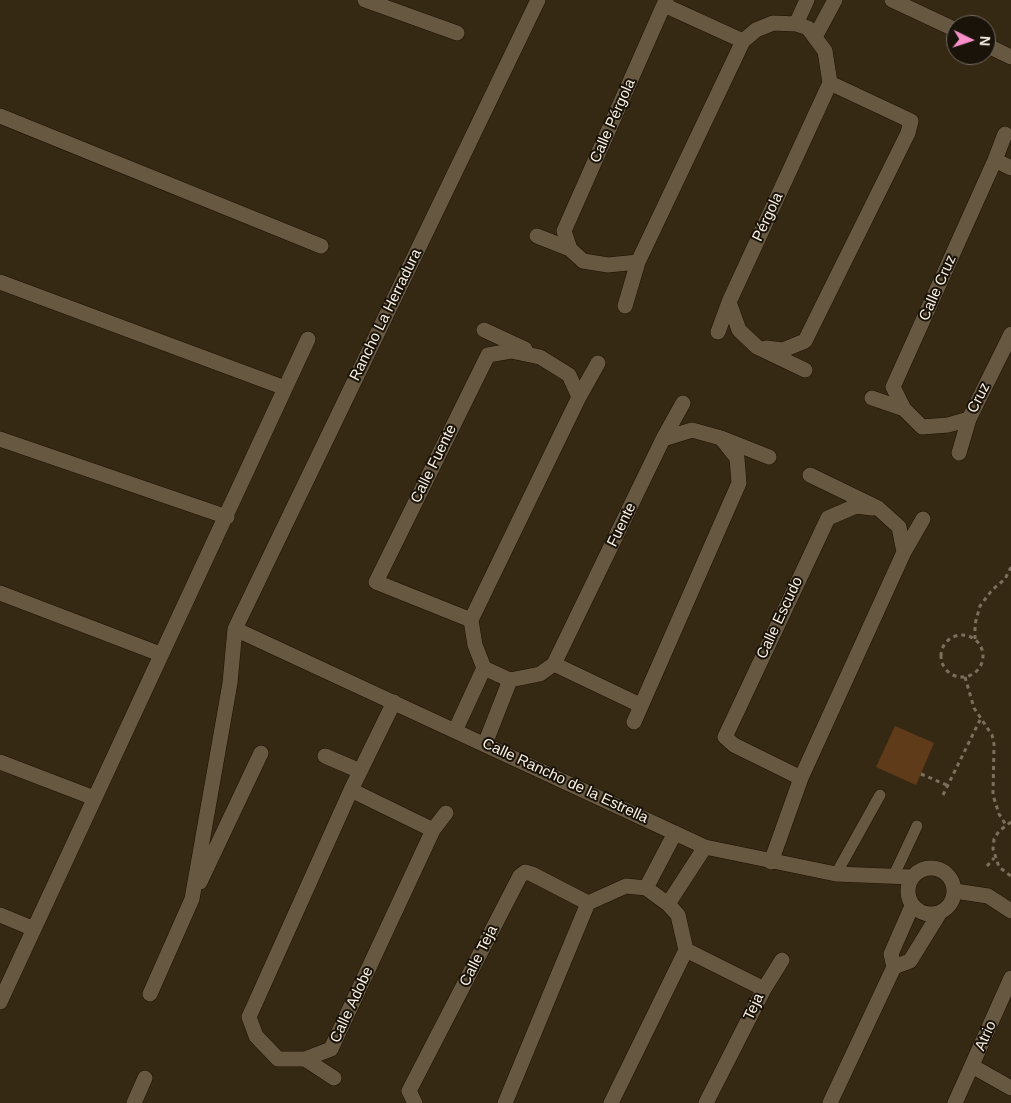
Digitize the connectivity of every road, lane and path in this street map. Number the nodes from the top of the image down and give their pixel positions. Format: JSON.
{"nodes":[{"id":1,"x":365,"y":0,"type":"edge"},
{"id":2,"x":538,"y":0,"type":"edge"},
{"id":3,"x":807,"y":0,"type":"edge"},
{"id":4,"x":835,"y":0,"type":"edge"},
{"id":5,"x":892,"y":0,"type":"edge"},
{"id":6,"x":665,"y":2,"type":"edge"},
{"id":7,"x":946,"y":25,"type":"edge"},
{"id":8,"x":806,"y":30,"type":"junction"},
{"id":9,"x":457,"y":34,"type":"dead end"},
{"id":10,"x":743,"y":41,"type":"junction"},
{"id":11,"x":996,"y":50,"type":"edge"},
{"id":12,"x":1011,"y":57,"type":"edge"},
{"id":13,"x":830,"y":83,"type":"junction"},
{"id":14,"x":0,"y":116,"type":"edge"},
{"id":15,"x":1005,"y":134,"type":"dead end"},
{"id":16,"x":995,"y":160,"type":"junction"},
{"id":17,"x":1011,"y":168,"type":"edge"},
{"id":18,"x":537,"y":236,"type":"dead end"},
{"id":19,"x":321,"y":246,"type":"dead end"},
{"id":20,"x":570,"y":249,"type":"junction"},
{"id":21,"x":638,"y":262,"type":"junction"},
{"id":22,"x":0,"y":282,"type":"edge"},
{"id":23,"x":729,"y":302,"type":"junction"},
{"id":24,"x":625,"y":306,"type":"dead end"},
{"id":25,"x":484,"y":330,"type":"dead end"},
{"id":26,"x":718,"y":332,"type":"dead end"},
{"id":27,"x":1011,"y":334,"type":"edge"},
{"id":28,"x":308,"y":339,"type":"dead end"},
{"id":29,"x":757,"y":347,"type":"junction"},
{"id":30,"x":540,"y":356,"type":"junction"},
{"id":31,"x":598,"y":363,"type":"dead end"},
{"id":32,"x":805,"y":370,"type":"dead end"},
{"id":33,"x":285,"y":388,"type":"junction"},
{"id":34,"x":579,"y":397,"type":"junction"},
{"id":35,"x":872,"y":398,"type":"dead end"},
{"id":36,"x":682,"y":403,"type":"dead end"},
{"id":37,"x":904,"y":409,"type":"junction"},
{"id":38,"x":969,"y":418,"type":"junction"},
{"id":39,"x":922,"y":426,"type":"joint"},
{"id":40,"x":721,"y":438,"type":"junction"},
{"id":41,"x":0,"y":439,"type":"edge"},
{"id":42,"x":663,"y":439,"type":"junction"},
{"id":43,"x":958,"y":453,"type":"dead end"},
{"id":44,"x":769,"y":456,"type":"dead end"},
{"id":45,"x":810,"y":475,"type":"dead end"},
{"id":46,"x":878,"y":508,"type":"junction"},
{"id":47,"x":226,"y":518,"type":"junction"},
{"id":48,"x":922,"y":519,"type":"dead end"},
{"id":49,"x":904,"y":552,"type":"junction"},
{"id":50,"x":1011,"y":567,"type":"edge"},
{"id":51,"x":0,"y":592,"type":"edge"},
{"id":52,"x":471,"y":620,"type":"junction"},
{"id":53,"x":235,"y":629,"type":"junction"},
{"id":54,"x":975,"y":640,"type":"junction"},
{"id":55,"x":160,"y":654,"type":"junction"},
{"id":56,"x":554,"y":664,"type":"junction"},
{"id":57,"x":497,"y":674,"type":"junction"},
{"id":58,"x":965,"y":677,"type":"junction"},
{"id":59,"x":394,"y":702,"type":"junction"},
{"id":60,"x":640,"y":705,"type":"junction"},
{"id":61,"x":980,"y":720,"type":"junction"},
{"id":62,"x":634,"y":722,"type":"dead end"},
{"id":63,"x":455,"y":731,"type":"junction"},
{"id":64,"x":485,"y":744,"type":"junction"},
{"id":65,"x":261,"y":752,"type":"dead end"},
{"id":66,"x":325,"y":756,"type":"dead end"},
{"id":67,"x":0,"y":762,"type":"edge"},
{"id":68,"x":360,"y":771,"type":"junction"},
{"id":69,"x":921,"y":774,"type":"dead end"},
{"id":70,"x":801,"y":778,"type":"junction"},
{"id":71,"x":949,"y":786,"type":"junction"},
{"id":72,"x":351,"y":790,"type":"junction"},
{"id":73,"x":880,"y":795,"type":"dead end"},
{"id":74,"x":943,"y":795,"type":"dead end"},
{"id":75,"x":94,"y":798,"type":"junction"},
{"id":76,"x":446,"y":813,"type":"dead end"},
{"id":77,"x":1011,"y":822,"type":"edge"},
{"id":78,"x":1006,"y":825,"type":"junction"},
{"id":79,"x":917,"y":826,"type":"dead end"},
{"id":80,"x":433,"y":830,"type":"junction"},
{"id":81,"x":676,"y":833,"type":"junction"},
{"id":82,"x":705,"y":847,"type":"junction"},
{"id":83,"x":994,"y":858,"type":"junction"},
{"id":84,"x":771,"y":862,"type":"junction"},
{"id":85,"x":987,"y":866,"type":"dead end"},
{"id":86,"x":836,"y":874,"type":"junction"},
{"id":87,"x":1011,"y":876,"type":"edge"},
{"id":88,"x":892,"y":877,"type":"junction"},
{"id":89,"x":911,"y":877,"type":"junction"},
{"id":90,"x":646,"y":888,"type":"junction"},
{"id":91,"x":955,"y":891,"type":"junction"},
{"id":92,"x":192,"y":899,"type":"junction"},
{"id":93,"x":588,"y":903,"type":"junction"},
{"id":94,"x":668,"y":904,"type":"junction"},
{"id":95,"x":912,"y":906,"type":"junction"},
{"id":96,"x":1011,"y":911,"type":"edge"},
{"id":97,"x":939,"y":914,"type":"junction"},
{"id":98,"x":0,"y":915,"type":"edge"},
{"id":99,"x":34,"y":928,"type":"junction"},
{"id":100,"x":686,"y":950,"type":"junction"},
{"id":101,"x":782,"y":960,"type":"dead end"},
{"id":102,"x":894,"y":967,"type":"junction"},
{"id":103,"x":1011,"y":978,"type":"edge"},
{"id":104,"x":764,"y":989,"type":"junction"},
{"id":105,"x":150,"y":994,"type":"dead end"},
{"id":106,"x":0,"y":1002,"type":"edge"},
{"id":107,"x":306,"y":1059,"type":"junction"},
{"id":108,"x":972,"y":1066,"type":"junction"},
{"id":109,"x":145,"y":1078,"type":"dead end"},
{"id":110,"x":334,"y":1078,"type":"dead end"},
{"id":111,"x":1011,"y":1088,"type":"edge"},
{"id":112,"x":134,"y":1103,"type":"edge"},
{"id":113,"x":415,"y":1103,"type":"edge"},
{"id":114,"x":505,"y":1103,"type":"edge"},
{"id":115,"x":611,"y":1103,"type":"edge"},
{"id":116,"x":706,"y":1103,"type":"edge"},
{"id":117,"x":830,"y":1103,"type":"edge"},
{"id":118,"x":955,"y":1103,"type":"edge"}],
"edges":[{"from":1,"to":9,"type":"street"},
{"from":2,"to":53,"type":"street","name":"Rancho La Herradura"},
{"from":3,"to":8,"type":"street"},
{"from":4,"to":8,"type":"street"},
{"from":5,"to":7,"type":"street"},
{"from":6,"to":10,"type":"street","name":"Calle Pérgola"},
{"from":6,"to":20,"type":"street","name":"Calle Pérgola"},
{"from":8,"to":10,"type":"street"},
{"from":8,"to":13,"type":"street"},
{"from":10,"to":21,"type":"street"},
{"from":11,"to":12,"type":"street"},
{"from":13,"to":23,"type":"street","name":"Pérgola"},
{"from":13,"to":29,"type":"street"},
{"from":14,"to":19,"type":"street"},
{"from":15,"to":16,"type":"street","name":"Calle Cruz"},
{"from":16,"to":17,"type":"street"},
{"from":16,"to":37,"type":"street","name":"Calle Cruz"},
{"from":18,"to":20,"type":"street"},
{"from":20,"to":21,"type":"street"},
{"from":21,"to":24,"type":"street"},
{"from":22,"to":33,"type":"street"},
{"from":23,"to":26,"type":"street","name":"Pérgola"},
{"from":23,"to":29,"type":"street"},
{"from":25,"to":30,"type":"street"},
{"from":27,"to":38,"type":"street","name":"Cruz"},
{"from":28,"to":33,"type":"street"},
{"from":29,"to":32,"type":"street"},
{"from":30,"to":34,"type":"street","name":"Calle Fuente"},
{"from":30,"to":52,"type":"street","name":"Calle Fuente"},
{"from":31,"to":34,"type":"street"},
{"from":33,"to":47,"type":"street"},
{"from":34,"to":52,"type":"street"},
{"from":35,"to":37,"type":"street"},
{"from":36,"to":42,"type":"street","name":"Fuente"},
{"from":37,"to":39,"type":"street","name":"Calle Cruz"},
{"from":38,"to":39,"type":"street","name":"Cruz"},
{"from":38,"to":43,"type":"street"},
{"from":40,"to":42,"type":"street"},
{"from":40,"to":44,"type":"street"},
{"from":40,"to":60,"type":"street"},
{"from":41,"to":47,"type":"street"},
{"from":42,"to":56,"type":"street","name":"Fuente"},
{"from":45,"to":46,"type":"street"},
{"from":46,"to":49,"type":"street"},
{"from":46,"to":70,"type":"street","name":"Calle Escudo"},
{"from":47,"to":55,"type":"street"},
{"from":48,"to":49,"type":"street"},
{"from":49,"to":70,"type":"street"},
{"from":50,"to":54,"type":"path"},
{"from":51,"to":55,"type":"street"},
{"from":52,"to":57,"type":"street"},
{"from":53,"to":59,"type":"street","name":"Calle Rancho de la Estrella"},
{"from":53,"to":92,"type":"street"},
{"from":54,"to":58,"type":"path"},
{"from":54,"to":58,"type":"path"},
{"from":55,"to":75,"type":"street"},
{"from":56,"to":57,"type":"street"},
{"from":56,"to":60,"type":"street"},
{"from":57,"to":63,"type":"street"},
{"from":57,"to":64,"type":"street"},
{"from":58,"to":61,"type":"path"},
{"from":59,"to":63,"type":"street","name":"Calle Rancho de la Estrella"},
{"from":59,"to":68,"type":"street","name":"Calle Adobe"},
{"from":60,"to":62,"type":"street"},
{"from":61,"to":71,"type":"path"},
{"from":61,"to":78,"type":"path"},
{"from":63,"to":64,"type":"street","name":"Calle Rancho de la Estrella"},
{"from":64,"to":81,"type":"street","name":"Calle Rancho de la Estrella"},
{"from":65,"to":92,"type":"street"},
{"from":66,"to":68,"type":"street"},
{"from":67,"to":75,"type":"street"},
{"from":68,"to":72,"type":"street","name":"Calle Adobe"},
{"from":69,"to":71,"type":"path"},
{"from":70,"to":84,"type":"street"},
{"from":71,"to":74,"type":"path"},
{"from":72,"to":80,"type":"street"},
{"from":72,"to":107,"type":"street","name":"Calle Adobe"},
{"from":73,"to":86,"type":"lane"},
{"from":75,"to":99,"type":"street"},
{"from":76,"to":80,"type":"street","name":"Calle Adobe"},
{"from":77,"to":78,"type":"path"},
{"from":78,"to":83,"type":"path"},
{"from":79,"to":88,"type":"lane"},
{"from":80,"to":107,"type":"street","name":"Calle Adobe"},
{"from":81,"to":82,"type":"street","name":"Calle Rancho de la Estrella"},
{"from":81,"to":90,"type":"street"},
{"from":82,"to":84,"type":"street","name":"Calle Rancho de la Estrella"},
{"from":82,"to":94,"type":"street"},
{"from":83,"to":85,"type":"path"},
{"from":83,"to":87,"type":"path"},
{"from":84,"to":86,"type":"street","name":"Calle Rancho de la Estrella"},
{"from":86,"to":88,"type":"street","name":"Calle Rancho de la Estrella"},
{"from":88,"to":89,"type":"street","name":"Calle Rancho de la Estrella"},
{"from":89,"to":91,"type":"street"},
{"from":89,"to":95,"type":"street"},
{"from":90,"to":93,"type":"street"},
{"from":90,"to":94,"type":"street"},
{"from":91,"to":96,"type":"street"},
{"from":91,"to":97,"type":"street"},
{"from":92,"to":105,"type":"street"},
{"from":93,"to":113,"type":"street","name":"Calle Teja"},
{"from":93,"to":114,"type":"street"},
{"from":94,"to":100,"type":"street"},
{"from":95,"to":97,"type":"street"},
{"from":95,"to":102,"type":"street"},
{"from":97,"to":102,"type":"street"},
{"from":98,"to":99,"type":"street"},
{"from":99,"to":106,"type":"street"},
{"from":100,"to":104,"type":"street","name":"Teja"},
{"from":100,"to":115,"type":"street"},
{"from":101,"to":104,"type":"street"},
{"from":102,"to":117,"type":"street"},
{"from":103,"to":108,"type":"street","name":"Atrio"},
{"from":104,"to":116,"type":"street","name":"Teja"},
{"from":107,"to":110,"type":"street"},
{"from":108,"to":111,"type":"street","name":"Atrio"},
{"from":108,"to":118,"type":"street","name":"Atrio"},
{"from":109,"to":112,"type":"street"}]}
